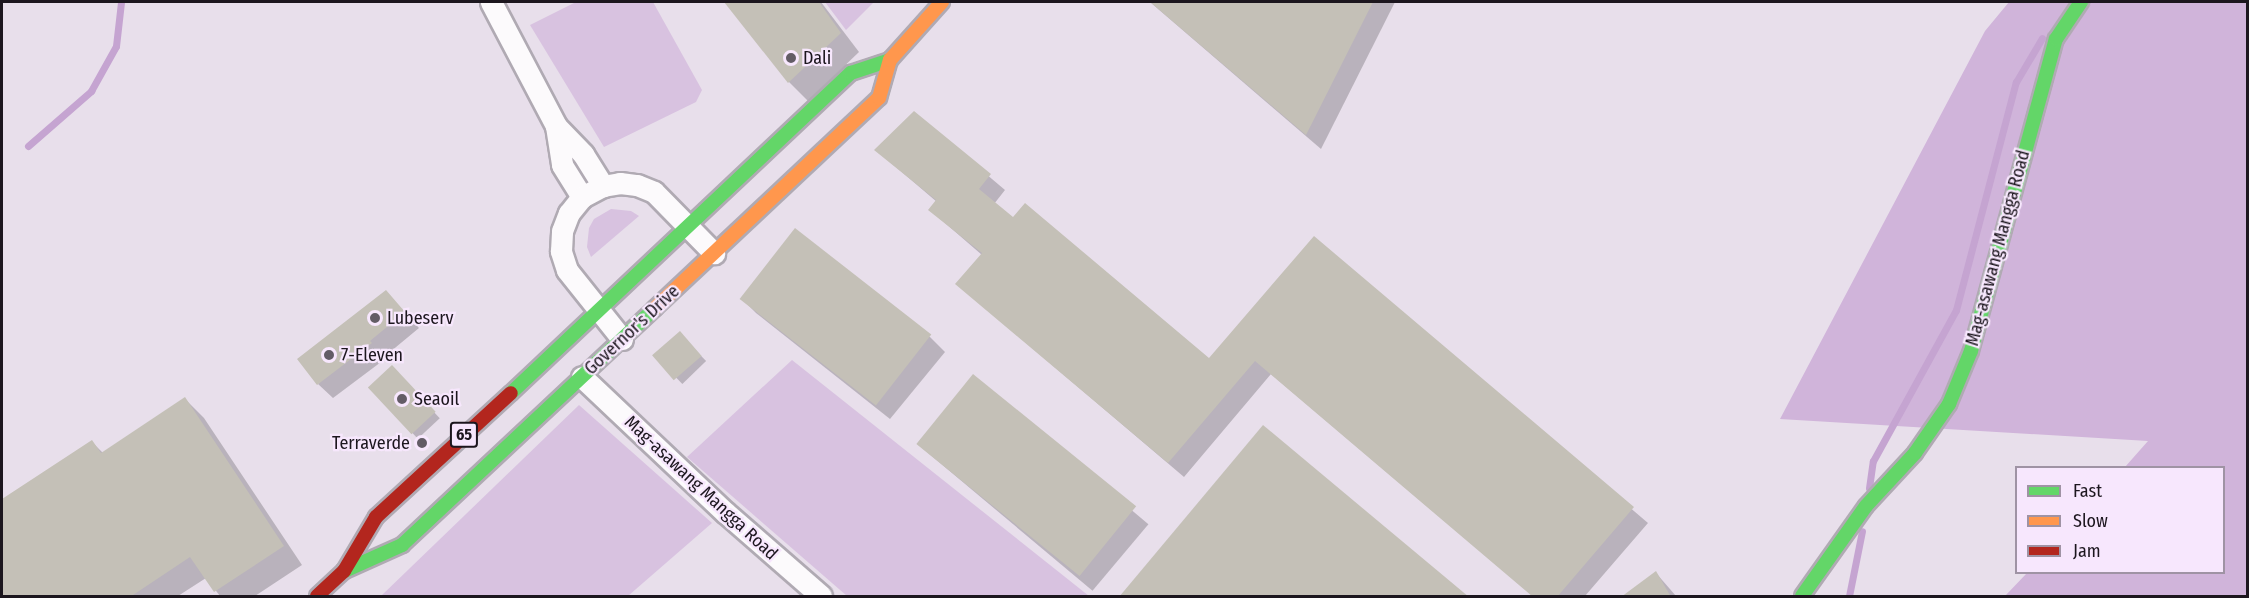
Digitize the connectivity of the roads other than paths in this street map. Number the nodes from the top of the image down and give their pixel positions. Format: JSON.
{"nodes":[{"id":1,"x":491,"y":2,"type":"edge"},
{"id":2,"x":942,"y":2,"type":"edge"},
{"id":3,"x":2081,"y":2,"type":"edge"},
{"id":4,"x":890,"y":60,"type":"junction"},
{"id":5,"x":556,"y":126,"type":"junction"},
{"id":6,"x":603,"y":186,"type":"junction"},
{"id":7,"x":582,"y":197,"type":"junction"},
{"id":8,"x":688,"y":227,"type":"junction"},
{"id":9,"x":714,"y":253,"type":"junction"},
{"id":10,"x":599,"y":311,"type":"junction"},
{"id":11,"x":622,"y":339,"type":"junction"},
{"id":12,"x":582,"y":377,"type":"junction"},
{"id":13,"x":344,"y":571,"type":"junction"},
{"id":14,"x":317,"y":597,"type":"edge"},
{"id":15,"x":821,"y":597,"type":"edge"},
{"id":16,"x":1802,"y":597,"type":"edge"}],
"edges":[{"from":1,"to":5,"type":"street"},
{"from":2,"to":4,"type":"main road","name":"Governor's Drive","number":"65"},
{"from":3,"to":16,"type":"main road","name":"Mag-asawang Mangga Road"},
{"from":4,"to":8,"type":"main road","name":"Governor's Drive","number":"65"},
{"from":4,"to":9,"type":"main road","name":"Governor's Drive","number":"65"},
{"from":5,"to":6,"type":"street"},
{"from":5,"to":7,"type":"street"},
{"from":6,"to":7,"type":"street"},
{"from":6,"to":8,"type":"street"},
{"from":7,"to":10,"type":"street"},
{"from":8,"to":9,"type":"street"},
{"from":8,"to":10,"type":"main road","name":"Governor's Drive","number":"65"},
{"from":9,"to":11,"type":"main road","name":"Governor's Drive","number":"65"},
{"from":10,"to":11,"type":"street"},
{"from":10,"to":13,"type":"main road","name":"Governor's Drive","number":"65"},
{"from":11,"to":12,"type":"main road","name":"Governor's Drive","number":"65"},
{"from":12,"to":13,"type":"main road","name":"Governor's Drive","number":"65"},
{"from":12,"to":15,"type":"street","name":"Mag-asawang Mangga Road"},
{"from":13,"to":14,"type":"main road","name":"Governor's Drive","number":"65"}]}
